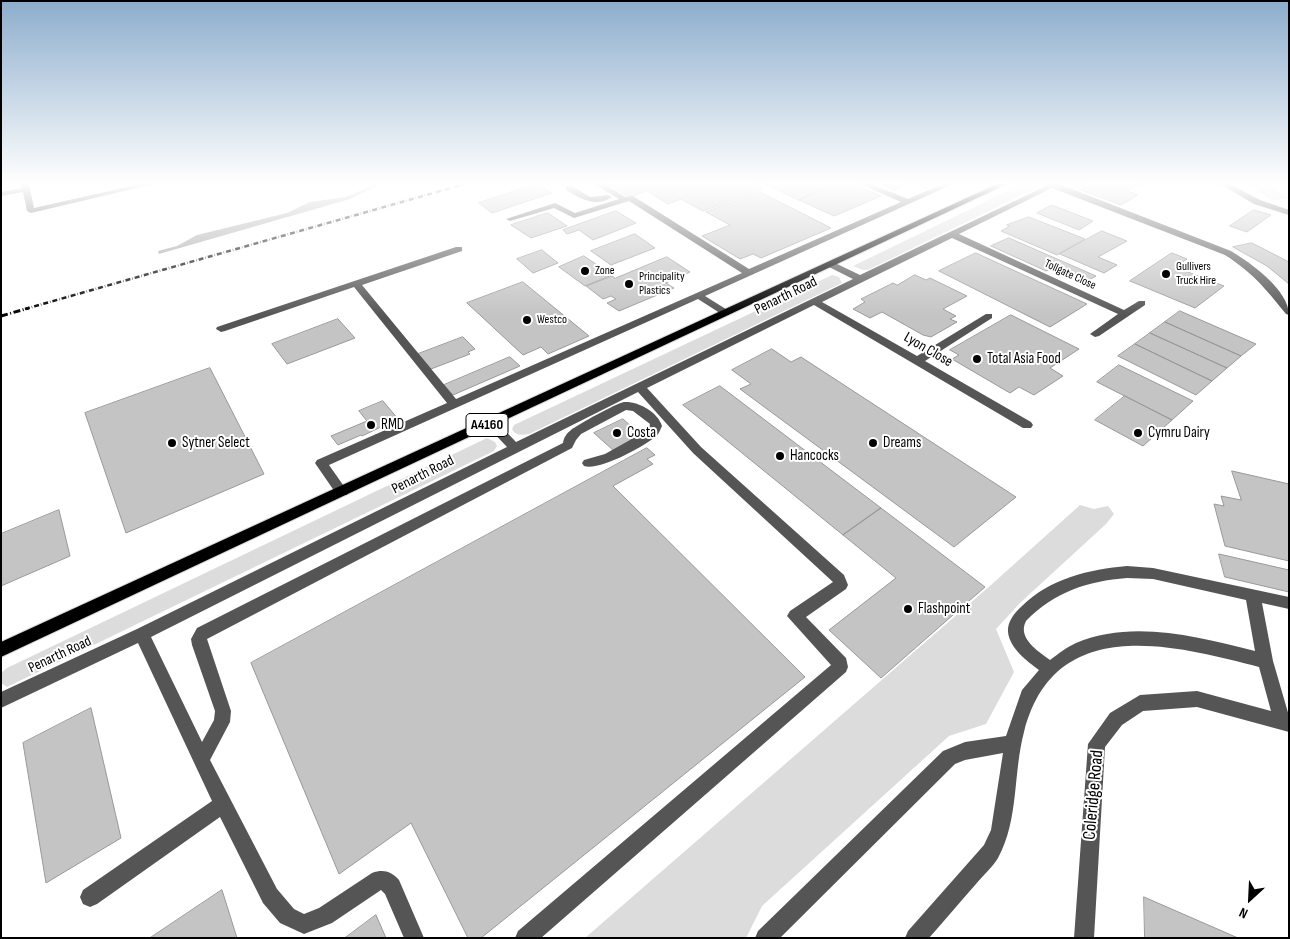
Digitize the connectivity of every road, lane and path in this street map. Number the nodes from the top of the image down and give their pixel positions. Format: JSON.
{"nodes":[{"id":1,"x":677,"y":228,"type":"edge"},
{"id":2,"x":848,"y":228,"type":"edge"},
{"id":3,"x":910,"y":228,"type":"edge"},
{"id":4,"x":963,"y":228,"type":"edge"},
{"id":5,"x":1166,"y":228,"type":"edge"},
{"id":6,"x":951,"y":234,"type":"junction"},
{"id":7,"x":459,"y":249,"type":"dead end"},
{"id":8,"x":832,"y":265,"type":"junction"},
{"id":9,"x":747,"y":272,"type":"junction"},
{"id":10,"x":859,"y":278,"type":"junction"},
{"id":11,"x":356,"y":284,"type":"junction"},
{"id":12,"x":698,"y":296,"type":"junction"},
{"id":13,"x":814,"y":301,"type":"junction"},
{"id":14,"x":1142,"y":303,"type":"dead end"},
{"id":15,"x":726,"y":312,"type":"junction"},
{"id":16,"x":1289,"y":312,"type":"edge"},
{"id":17,"x":1125,"y":314,"type":"junction"},
{"id":18,"x":989,"y":316,"type":"dead end"},
{"id":19,"x":221,"y":329,"type":"dead end"},
{"id":20,"x":1095,"y":334,"type":"dead end"},
{"id":21,"x":917,"y":361,"type":"junction"},
{"id":22,"x":639,"y":386,"type":"junction"},
{"id":23,"x":453,"y":404,"type":"junction"},
{"id":24,"x":491,"y":423,"type":"junction"},
{"id":25,"x":1027,"y":424,"type":"dead end"},
{"id":26,"x":528,"y":440,"type":"junction"},
{"id":27,"x":514,"y":448,"type":"junction"},
{"id":28,"x":543,"y":457,"type":"junction"},
{"id":29,"x":588,"y":462,"type":"dead end"},
{"id":30,"x":342,"y":492,"type":"junction"},
{"id":31,"x":397,"y":506,"type":"junction"},
{"id":32,"x":412,"y":525,"type":"junction"},
{"id":33,"x":1253,"y":595,"type":"junction"},
{"id":34,"x":1289,"y":603,"type":"edge"},
{"id":35,"x":142,"y":634,"type":"junction"},
{"id":36,"x":1,"y":650,"type":"edge"},
{"id":37,"x":1266,"y":660,"type":"junction"},
{"id":38,"x":1050,"y":669,"type":"junction"},
{"id":39,"x":1,"y":700,"type":"edge"},
{"id":40,"x":1286,"y":723,"type":"edge"},
{"id":41,"x":1013,"y":743,"type":"junction"},
{"id":42,"x":201,"y":760,"type":"junction"},
{"id":43,"x":223,"y":804,"type":"junction"},
{"id":44,"x":90,"y":897,"type":"dead end"},
{"id":45,"x":414,"y":938,"type":"edge"},
{"id":46,"x":525,"y":938,"type":"edge"},
{"id":47,"x":765,"y":938,"type":"edge"},
{"id":48,"x":914,"y":938,"type":"edge"},
{"id":49,"x":1084,"y":938,"type":"edge"}],
"edges":[{"from":1,"to":9,"type":"street"},
{"from":2,"to":9,"type":"street"},
{"from":3,"to":8,"type":"main road","name":"Penarth Road","number":"A4160"},
{"from":4,"to":6,"type":"street","name":"Penarth Road"},
{"from":5,"to":16,"type":"street"},
{"from":6,"to":10,"type":"street","name":"Penarth Road"},
{"from":6,"to":17,"type":"street","name":"Tollgate Close"},
{"from":7,"to":11,"type":"street"},
{"from":8,"to":10,"type":"street","name":"Penarth Road"},
{"from":8,"to":15,"type":"main road","name":"Penarth Road","number":"A4160"},
{"from":9,"to":12,"type":"street"},
{"from":10,"to":13,"type":"street","name":"Penarth Road"},
{"from":11,"to":19,"type":"street"},
{"from":11,"to":23,"type":"street"},
{"from":12,"to":15,"type":"street"},
{"from":12,"to":23,"type":"street"},
{"from":13,"to":21,"type":"street","name":"Lyon Close"},
{"from":13,"to":22,"type":"street","name":"Penarth Road"},
{"from":14,"to":17,"type":"street"},
{"from":15,"to":24,"type":"main road","name":"Penarth Road","number":"A4160"},
{"from":17,"to":20,"type":"street"},
{"from":18,"to":21,"type":"street"},
{"from":21,"to":25,"type":"street","name":"Lyon Close"},
{"from":22,"to":26,"type":"street","name":"Penarth Road"},
{"from":22,"to":46,"type":"street"},
{"from":23,"to":30,"type":"street"},
{"from":24,"to":27,"type":"street"},
{"from":24,"to":30,"type":"main road","name":"Penarth Road","number":"A4160"},
{"from":26,"to":27,"type":"street","name":"Penarth Road"},
{"from":26,"to":28,"type":"street"},
{"from":27,"to":31,"type":"street","name":"Penarth Road"},
{"from":28,"to":29,"type":"street"},
{"from":28,"to":32,"type":"street"},
{"from":30,"to":36,"type":"main road","name":"Penarth Road","number":"A4160"},
{"from":31,"to":32,"type":"street"},
{"from":31,"to":35,"type":"street","name":"Penarth Road"},
{"from":32,"to":42,"type":"street"},
{"from":33,"to":34,"type":"street"},
{"from":33,"to":37,"type":"street"},
{"from":33,"to":38,"type":"street"},
{"from":35,"to":39,"type":"street","name":"Penarth Road"},
{"from":35,"to":42,"type":"street"},
{"from":37,"to":38,"type":"street"},
{"from":37,"to":40,"type":"street"},
{"from":38,"to":41,"type":"street"},
{"from":40,"to":49,"type":"street","name":"Coleridge Road"},
{"from":41,"to":47,"type":"street"},
{"from":41,"to":48,"type":"street"},
{"from":42,"to":43,"type":"street"},
{"from":43,"to":44,"type":"street"},
{"from":43,"to":45,"type":"street"}]}
